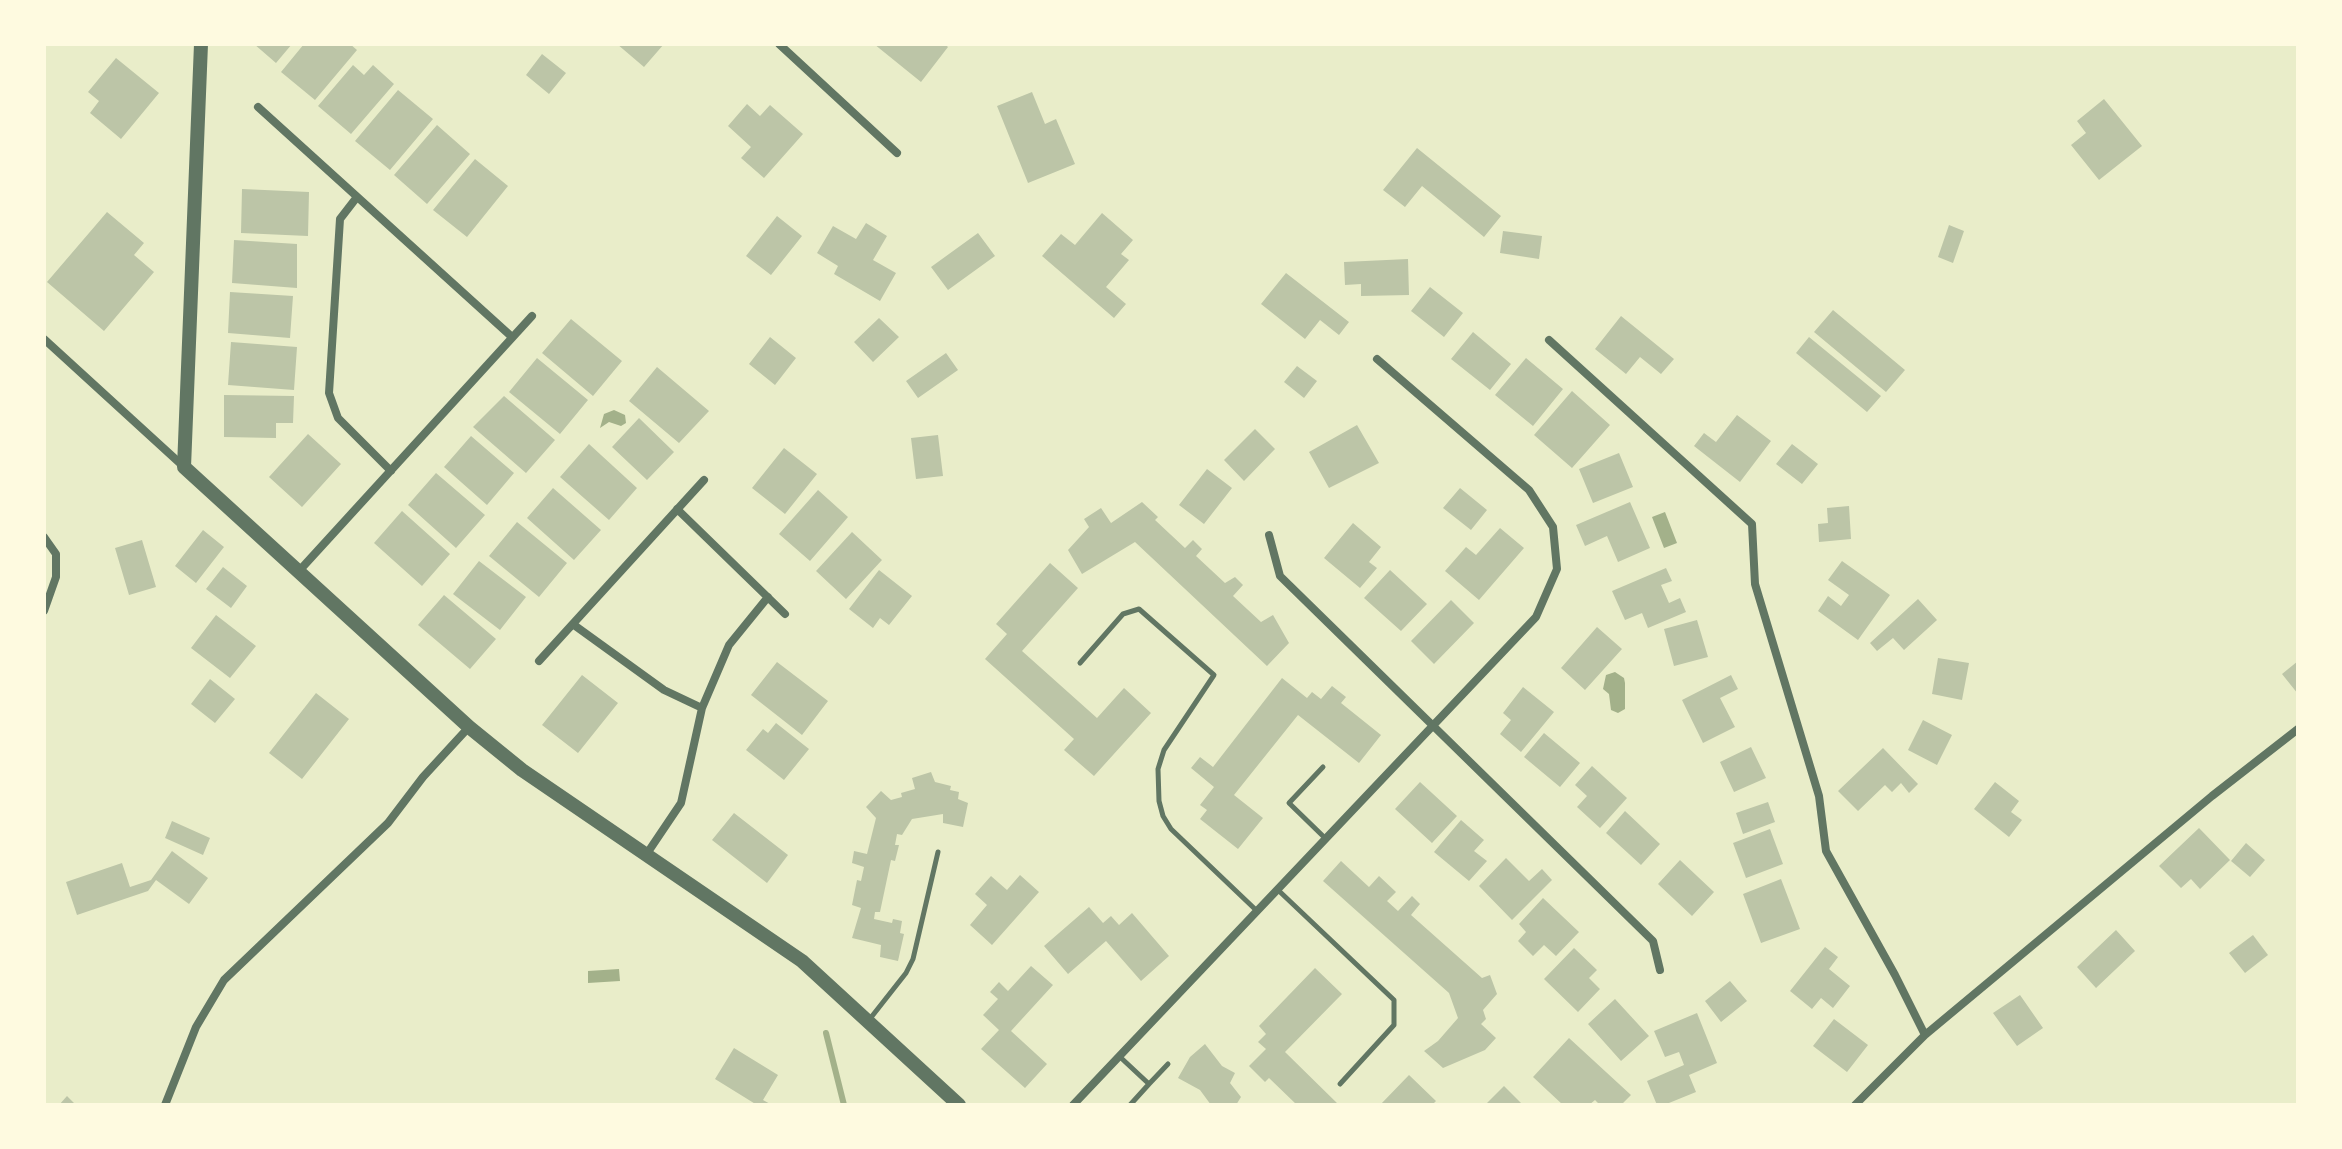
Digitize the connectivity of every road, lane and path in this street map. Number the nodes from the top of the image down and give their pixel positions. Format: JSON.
{"nodes":[{"id":1,"x":201,"y":44,"type":"edge"},
{"id":2,"x":779,"y":44,"type":"edge"},
{"id":3,"x":258,"y":107,"type":"dead end"},
{"id":4,"x":897,"y":153,"type":"dead end"},
{"id":5,"x":357,"y":197,"type":"junction"},
{"id":6,"x":532,"y":316,"type":"dead end"},
{"id":7,"x":512,"y":337,"type":"junction"},
{"id":8,"x":44,"y":339,"type":"edge"},
{"id":9,"x":1549,"y":340,"type":"dead end"},
{"id":10,"x":1377,"y":359,"type":"dead end"},
{"id":11,"x":184,"y":467,"type":"junction"},
{"id":12,"x":391,"y":471,"type":"junction"},
{"id":13,"x":704,"y":480,"type":"dead end"},
{"id":14,"x":677,"y":509,"type":"junction"},
{"id":15,"x":1269,"y":535,"type":"dead end"},
{"id":16,"x":44,"y":537,"type":"edge"},
{"id":17,"x":299,"y":571,"type":"junction"},
{"id":18,"x":768,"y":597,"type":"junction"},
{"id":19,"x":44,"y":611,"type":"edge"},
{"id":20,"x":785,"y":614,"type":"dead end"},
{"id":21,"x":574,"y":625,"type":"junction"},
{"id":22,"x":539,"y":661,"type":"dead end"},
{"id":23,"x":1080,"y":663,"type":"dead end"},
{"id":24,"x":702,"y":708,"type":"junction"},
{"id":25,"x":469,"y":727,"type":"junction"},
{"id":26,"x":1434,"y":727,"type":"junction"},
{"id":27,"x":2298,"y":729,"type":"edge"},
{"id":28,"x":1323,"y":767,"type":"dead end"},
{"id":29,"x":1326,"y":839,"type":"junction"},
{"id":30,"x":938,"y":852,"type":"dead end"},
{"id":31,"x":646,"y":855,"type":"junction"},
{"id":32,"x":1278,"y":890,"type":"junction"},
{"id":33,"x":1257,"y":912,"type":"junction"},
{"id":34,"x":1660,"y":970,"type":"dead end"},
{"id":35,"x":869,"y":1021,"type":"junction"},
{"id":36,"x":1925,"y":1035,"type":"junction"},
{"id":37,"x":1119,"y":1056,"type":"junction"},
{"id":38,"x":1168,"y":1064,"type":"dead end"},
{"id":39,"x":1149,"y":1084,"type":"junction"},
{"id":40,"x":1340,"y":1084,"type":"dead end"},
{"id":41,"x":165,"y":1105,"type":"edge"},
{"id":42,"x":959,"y":1105,"type":"edge"},
{"id":43,"x":1073,"y":1105,"type":"edge"},
{"id":44,"x":1130,"y":1105,"type":"edge"},
{"id":45,"x":1855,"y":1105,"type":"edge"}],
"edges":[{"from":1,"to":11,"type":"street"},
{"from":2,"to":4,"type":"street"},
{"from":3,"to":5,"type":"street"},
{"from":5,"to":7,"type":"street"},
{"from":5,"to":12,"type":"street"},
{"from":6,"to":7,"type":"street"},
{"from":7,"to":12,"type":"street"},
{"from":8,"to":11,"type":"street"},
{"from":9,"to":36,"type":"street"},
{"from":10,"to":26,"type":"street"},
{"from":11,"to":17,"type":"street"},
{"from":12,"to":17,"type":"street"},
{"from":13,"to":14,"type":"street"},
{"from":14,"to":18,"type":"street"},
{"from":14,"to":21,"type":"street"},
{"from":15,"to":26,"type":"street"},
{"from":16,"to":19,"type":"street"},
{"from":17,"to":25,"type":"street"},
{"from":18,"to":20,"type":"street"},
{"from":18,"to":24,"type":"street"},
{"from":21,"to":22,"type":"street"},
{"from":21,"to":24,"type":"street"},
{"from":23,"to":33,"type":"lane"},
{"from":24,"to":31,"type":"street"},
{"from":25,"to":31,"type":"street"},
{"from":25,"to":41,"type":"street"},
{"from":26,"to":29,"type":"street"},
{"from":26,"to":34,"type":"street"},
{"from":27,"to":36,"type":"street"},
{"from":28,"to":29,"type":"lane"},
{"from":29,"to":32,"type":"street"},
{"from":30,"to":35,"type":"lane"},
{"from":31,"to":35,"type":"street"},
{"from":32,"to":33,"type":"street"},
{"from":32,"to":40,"type":"lane"},
{"from":33,"to":37,"type":"street"},
{"from":35,"to":42,"type":"street"},
{"from":36,"to":45,"type":"street"},
{"from":37,"to":39,"type":"lane"},
{"from":37,"to":43,"type":"street"},
{"from":38,"to":39,"type":"lane"},
{"from":39,"to":44,"type":"lane"}]}
